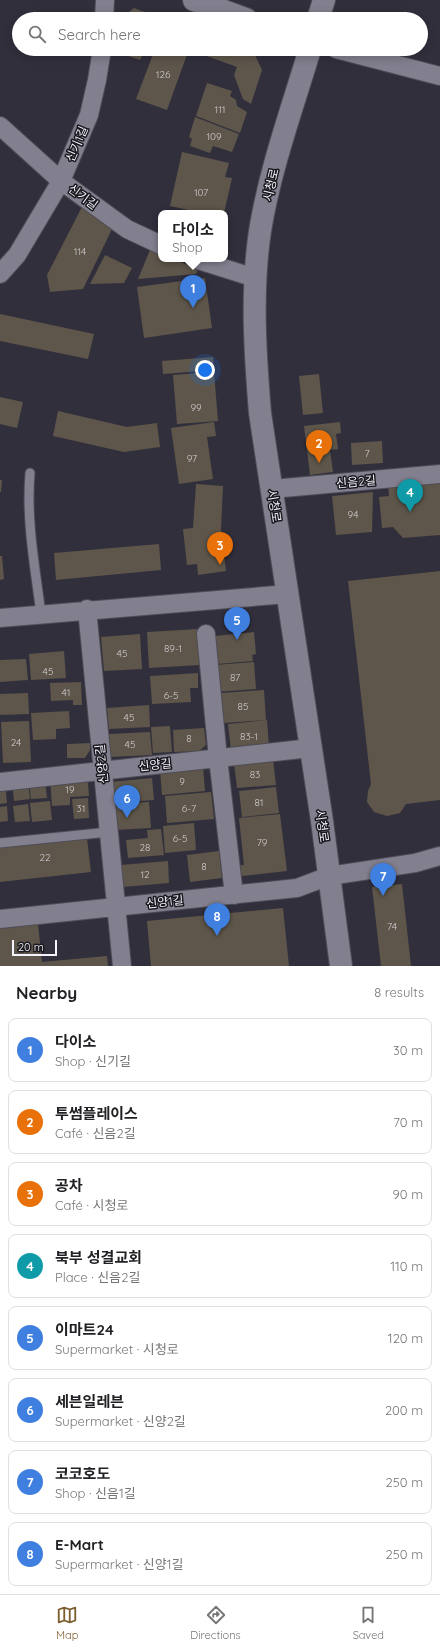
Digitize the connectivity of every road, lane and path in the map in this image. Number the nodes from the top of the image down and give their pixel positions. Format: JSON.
{"nodes":[{"id":1,"x":105,"y":0,"type":"edge"},
{"id":2,"x":194,"y":0,"type":"edge"},
{"id":3,"x":324,"y":0,"type":"edge"},
{"id":4,"x":104,"y":12,"type":"edge"},
{"id":5,"x":227,"y":12,"type":"edge"},
{"id":6,"x":320,"y":12,"type":"edge"},
{"id":7,"x":101,"y":56,"type":"edge"},
{"id":8,"x":308,"y":56,"type":"edge"},
{"id":9,"x":362,"y":56,"type":"edge"},
{"id":10,"x":404,"y":67,"type":"junction"},
{"id":11,"x":440,"y":68,"type":"edge"},
{"id":12,"x":440,"y":76,"type":"edge"},
{"id":13,"x":0,"y":126,"type":"edge"},
{"id":14,"x":61,"y":181,"type":"junction"},
{"id":15,"x":158,"y":244,"type":"edge"},
{"id":16,"x":204,"y":262,"type":"edge"},
{"id":17,"x":0,"y":274,"type":"edge"},
{"id":18,"x":255,"y":278,"type":"junction"},
{"id":19,"x":30,"y":473,"type":"dead end"},
{"id":20,"x":440,"y":474,"type":"edge"},
{"id":21,"x":272,"y":489,"type":"junction"},
{"id":22,"x":288,"y":594,"type":"junction"},
{"id":23,"x":87,"y":609,"type":"junction"},
{"id":24,"x":41,"y":614,"type":"junction"},
{"id":25,"x":0,"y":621,"type":"edge"},
{"id":26,"x":206,"y":634,"type":"dead end"},
{"id":27,"x":311,"y":748,"type":"junction"},
{"id":28,"x":218,"y":758,"type":"junction"},
{"id":29,"x":102,"y":770,"type":"junction"},
{"id":30,"x":0,"y":782,"type":"edge"},
{"id":31,"x":109,"y":832,"type":"junction"},
{"id":32,"x":0,"y":843,"type":"edge"},
{"id":33,"x":440,"y":856,"type":"edge"},
{"id":34,"x":329,"y":876,"type":"junction"},
{"id":35,"x":234,"y":894,"type":"junction"},
{"id":36,"x":117,"y":907,"type":"junction"},
{"id":37,"x":0,"y":919,"type":"edge"},
{"id":38,"x":122,"y":966,"type":"edge"},
{"id":39,"x":341,"y":966,"type":"edge"}],
"edges":[{"from":1,"to":4,"type":"street"},
{"from":2,"to":5,"type":"street"},
{"from":3,"to":6,"type":"street"},
{"from":7,"to":14,"type":"street","name":"신기1길"},
{"from":8,"to":18,"type":"street","name":"시청로"},
{"from":9,"to":10,"type":"street"},
{"from":10,"to":11,"type":"street"},
{"from":10,"to":12,"type":"street"},
{"from":13,"to":14,"type":"street"},
{"from":14,"to":15,"type":"street","name":"신기길"},
{"from":14,"to":17,"type":"street","name":"신기길"},
{"from":16,"to":18,"type":"street"},
{"from":18,"to":21,"type":"street","name":"시청로"},
{"from":19,"to":24,"type":"lane"},
{"from":20,"to":21,"type":"street","name":"신음2길"},
{"from":21,"to":22,"type":"street","name":"시청로"},
{"from":22,"to":23,"type":"street"},
{"from":22,"to":27,"type":"street","name":"시청로"},
{"from":23,"to":24,"type":"street"},
{"from":23,"to":29,"type":"street","name":"신양2길"},
{"from":24,"to":25,"type":"street"},
{"from":26,"to":28,"type":"street"},
{"from":27,"to":28,"type":"street","name":"신양길"},
{"from":27,"to":34,"type":"street","name":"시청로"},
{"from":28,"to":29,"type":"street","name":"신양길"},
{"from":28,"to":35,"type":"street"},
{"from":29,"to":30,"type":"street","name":"신양길"},
{"from":29,"to":31,"type":"street","name":"신양2길"},
{"from":31,"to":32,"type":"lane"},
{"from":31,"to":36,"type":"street","name":"신양2길"},
{"from":33,"to":34,"type":"street","name":"신양1길"},
{"from":34,"to":35,"type":"street","name":"신양1길"},
{"from":34,"to":39,"type":"street","name":"시청로"},
{"from":35,"to":36,"type":"street","name":"신양1길"},
{"from":36,"to":37,"type":"street","name":"신양1길"},
{"from":36,"to":38,"type":"street","name":"신양2길"}]}
